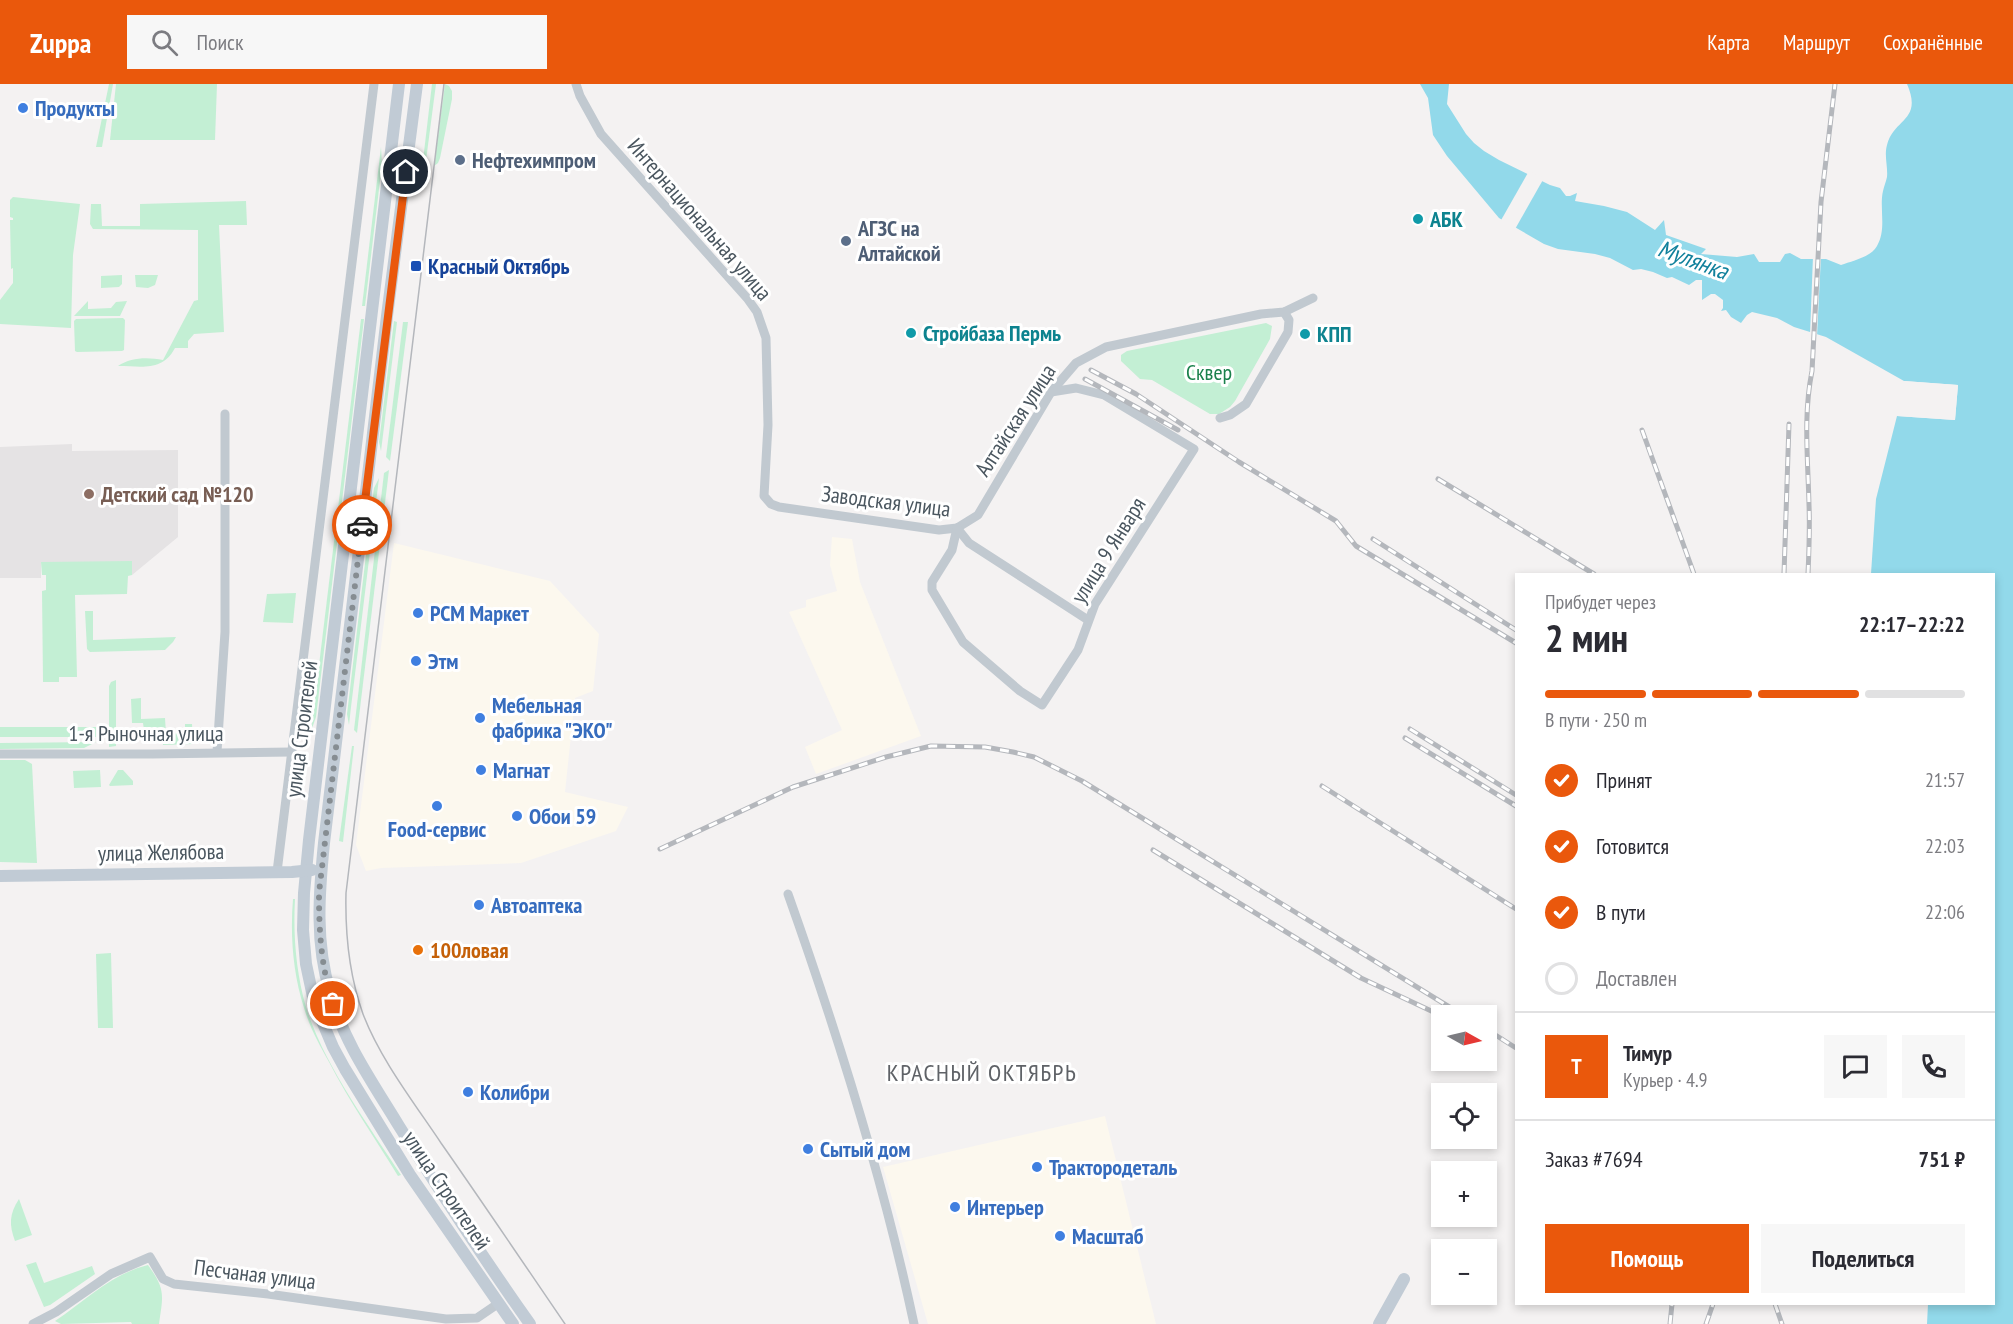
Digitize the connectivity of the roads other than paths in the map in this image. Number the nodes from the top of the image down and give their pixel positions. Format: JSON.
{"nodes":[{"id":1,"x":374,"y":84,"type":"edge"},
{"id":2,"x":399,"y":84,"type":"edge"},
{"id":3,"x":417,"y":84,"type":"edge"},
{"id":4,"x":576,"y":84,"type":"edge"},
{"id":5,"x":1313,"y":298,"type":"dead end"},
{"id":6,"x":1284,"y":312,"type":"junction"},
{"id":7,"x":1051,"y":392,"type":"junction"},
{"id":8,"x":225,"y":414,"type":"dead end"},
{"id":9,"x":1220,"y":418,"type":"dead end"},
{"id":10,"x":764,"y":496,"type":"joint"},
{"id":11,"x":957,"y":528,"type":"junction"},
{"id":12,"x":1088,"y":620,"type":"junction"},
{"id":13,"x":217,"y":752,"type":"junction"},
{"id":14,"x":292,"y":752,"type":"junction"},
{"id":15,"x":0,"y":753,"type":"edge"},
{"id":16,"x":321,"y":867,"type":"junction"},
{"id":17,"x":306,"y":871,"type":"junction"},
{"id":18,"x":277,"y":872,"type":"junction"},
{"id":19,"x":0,"y":876,"type":"edge"},
{"id":20,"x":788,"y":894,"type":"dead end"},
{"id":21,"x":1404,"y":1279,"type":"dead end"},
{"id":22,"x":499,"y":1304,"type":"junction"},
{"id":23,"x":33,"y":1324,"type":"edge"},
{"id":24,"x":513,"y":1324,"type":"edge"},
{"id":25,"x":530,"y":1324,"type":"edge"},
{"id":26,"x":914,"y":1324,"type":"edge"},
{"id":27,"x":1379,"y":1324,"type":"edge"}],
"edges":[{"from":1,"to":14,"type":"street"},
{"from":2,"to":17,"type":"main road","name":"улица Строителей"},
{"from":3,"to":16,"type":"main road","name":"улица Строителей"},
{"from":4,"to":10,"type":"street","name":"Интернациональная улица"},
{"from":5,"to":6,"type":"street"},
{"from":6,"to":7,"type":"street","name":"Алтайская улица"},
{"from":6,"to":9,"type":"street"},
{"from":7,"to":11,"type":"street","name":"Алтайская улица"},
{"from":7,"to":12,"type":"street","name":"улица 9 Января"},
{"from":8,"to":13,"type":"street"},
{"from":10,"to":11,"type":"street","name":"Заводская улица"},
{"from":11,"to":12,"type":"street","name":"Заводская улица"},
{"from":11,"to":12,"type":"street","name":"улица 9 Января"},
{"from":13,"to":14,"type":"street","name":"1-я Рыночная улица"},
{"from":13,"to":15,"type":"street","name":"1-я Рыночная улица"},
{"from":14,"to":18,"type":"street"},
{"from":16,"to":17,"type":"main road","name":"улица Желябова"},
{"from":16,"to":25,"type":"main road","name":"улица Строителей"},
{"from":17,"to":18,"type":"main road","name":"улица Желябова"},
{"from":17,"to":22,"type":"main road","name":"улица Строителей"},
{"from":18,"to":19,"type":"main road","name":"улица Желябова"},
{"from":20,"to":26,"type":"street"},
{"from":21,"to":27,"type":"main road"},
{"from":22,"to":23,"type":"street","name":"Песчаная улица"},
{"from":22,"to":24,"type":"main road","name":"улица Строителей"}]}
